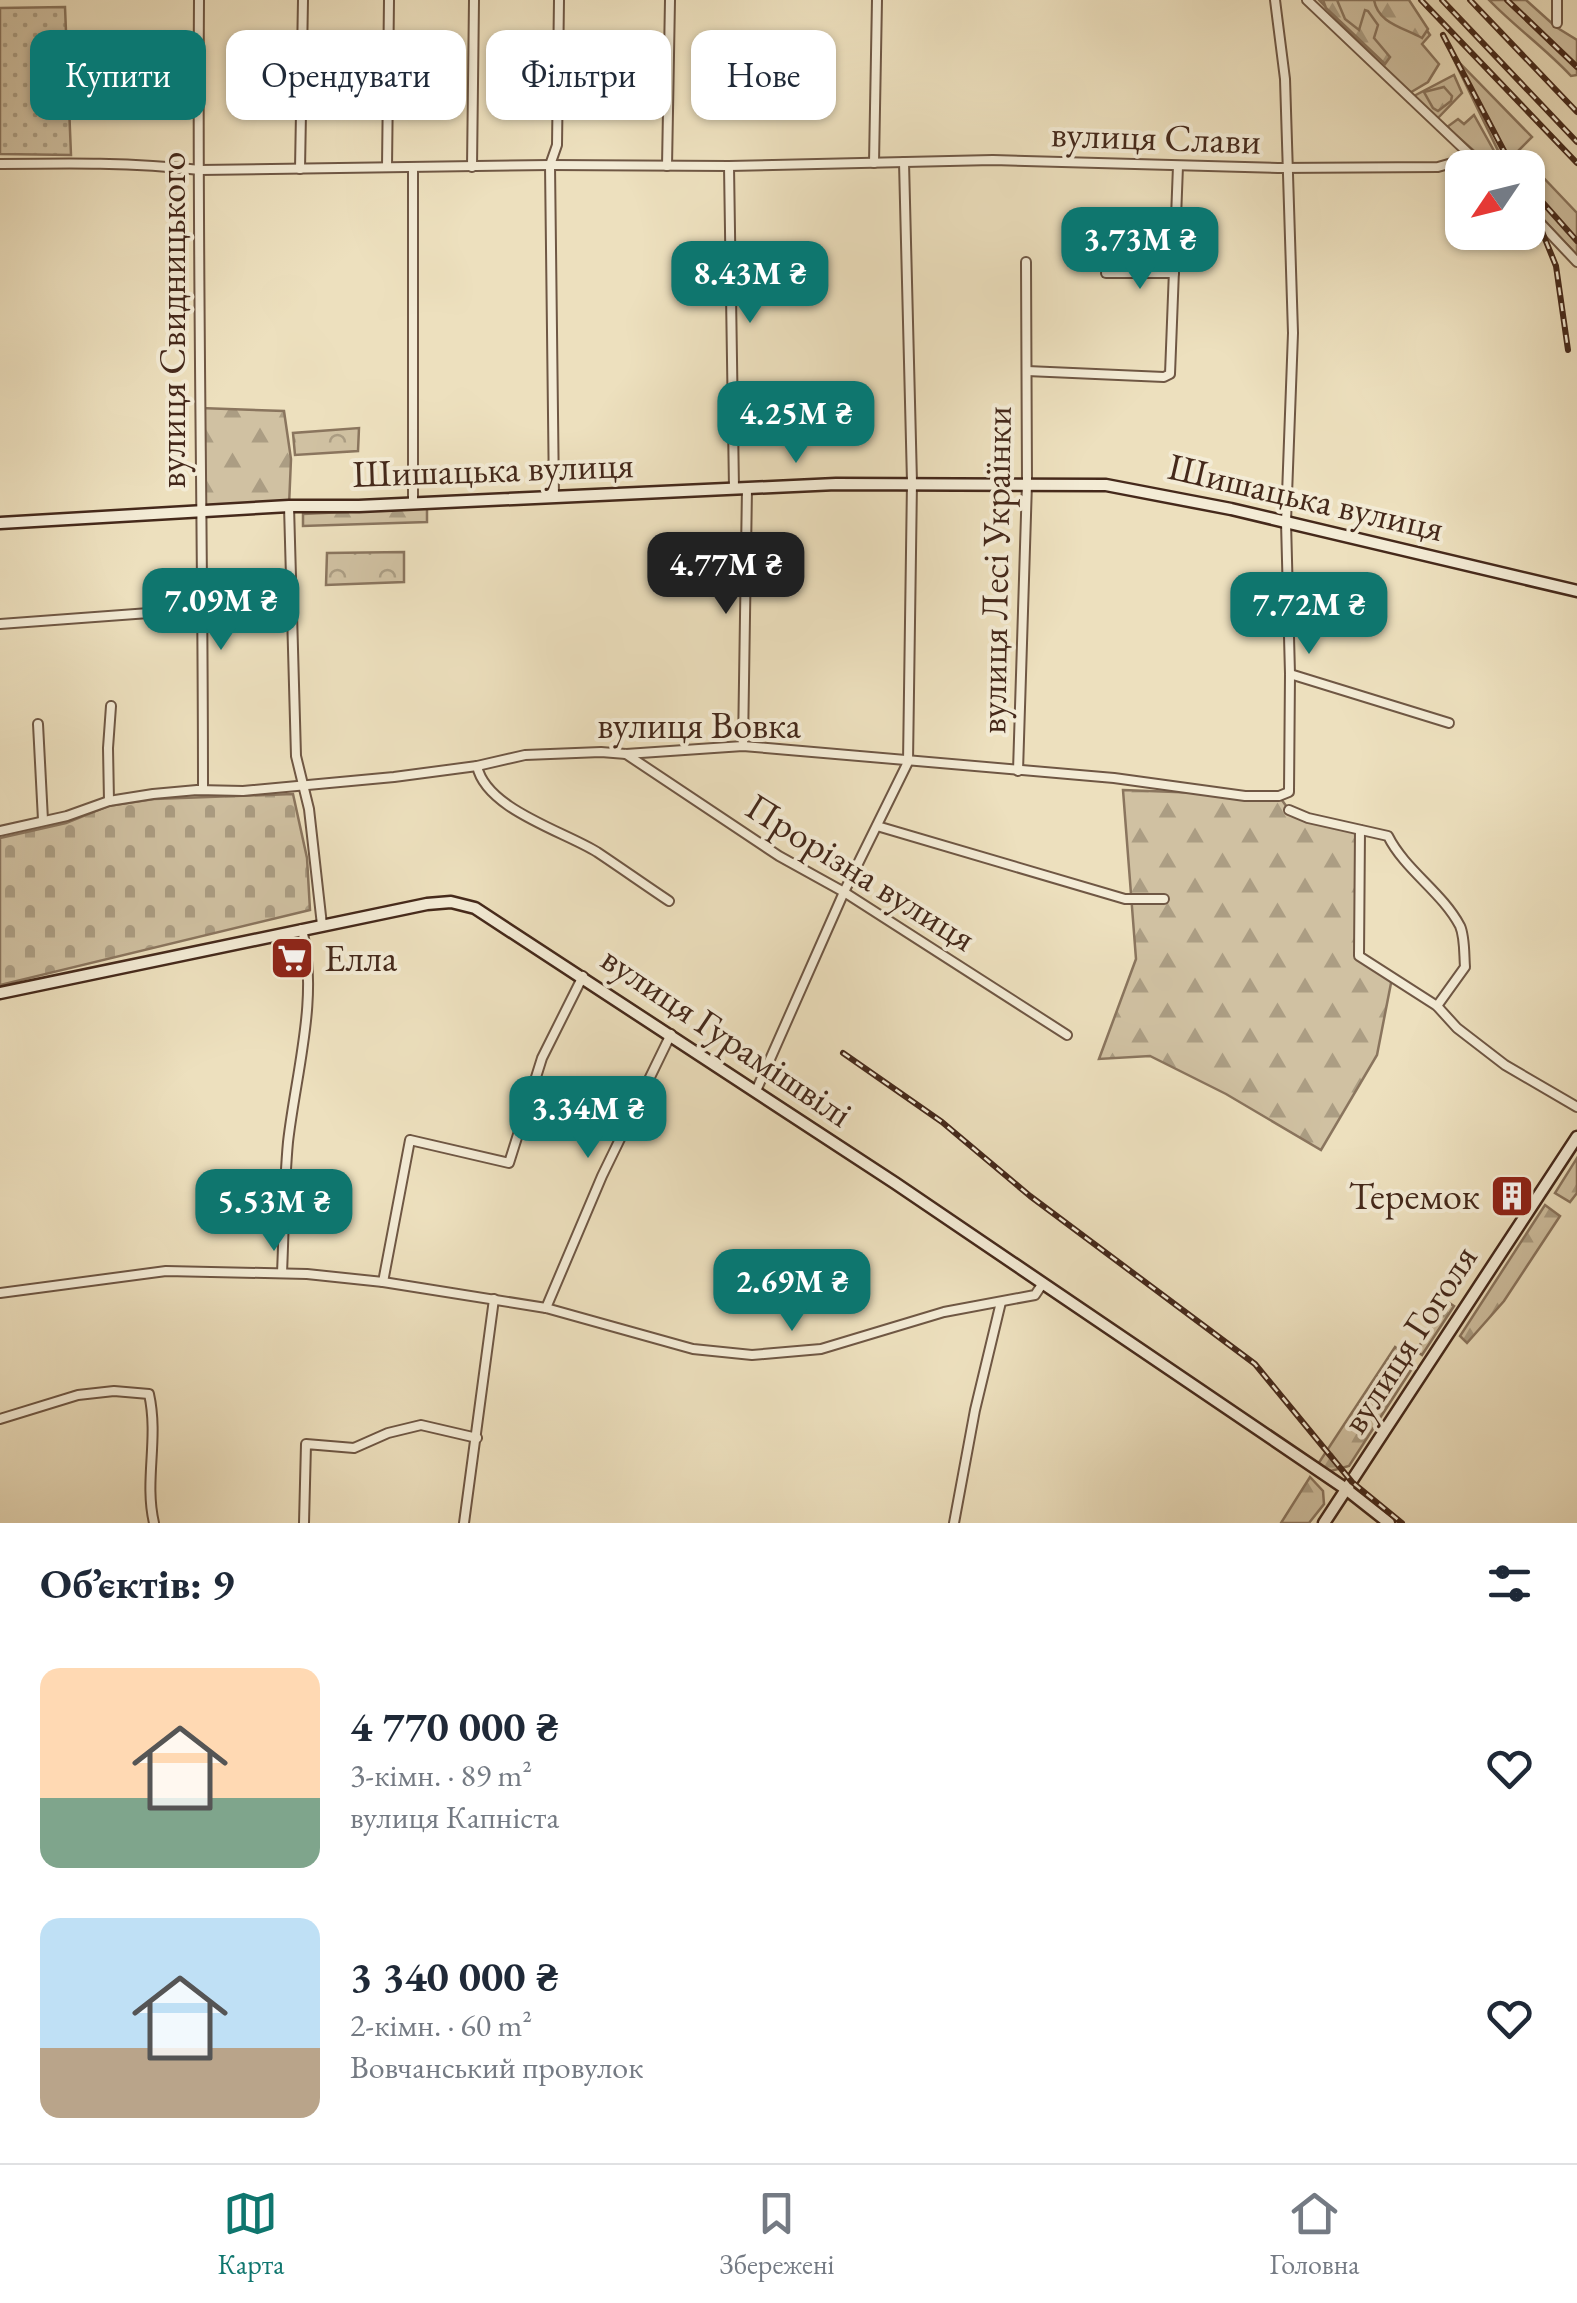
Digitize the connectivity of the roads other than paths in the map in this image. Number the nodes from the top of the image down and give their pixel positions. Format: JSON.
{"nodes":[{"id":1,"x":199,"y":0,"type":"edge"},
{"id":2,"x":302,"y":0,"type":"edge"},
{"id":3,"x":390,"y":0,"type":"edge"},
{"id":4,"x":474,"y":0,"type":"edge"},
{"id":5,"x":559,"y":0,"type":"edge"},
{"id":6,"x":670,"y":0,"type":"edge"},
{"id":7,"x":877,"y":0,"type":"edge"},
{"id":8,"x":1275,"y":0,"type":"edge"},
{"id":9,"x":1307,"y":0,"type":"edge"},
{"id":10,"x":1557,"y":0,"type":"edge"},
{"id":11,"x":1557,"y":23,"type":"dead end"},
{"id":12,"x":1465,"y":150,"type":"edge"},
{"id":13,"x":904,"y":162,"type":"junction"},
{"id":14,"x":874,"y":163,"type":"junction"},
{"id":15,"x":0,"y":164,"type":"edge"},
{"id":16,"x":550,"y":164,"type":"junction"},
{"id":17,"x":1445,"y":164,"type":"edge"},
{"id":18,"x":472,"y":166,"type":"junction"},
{"id":19,"x":667,"y":166,"type":"junction"},
{"id":20,"x":729,"y":166,"type":"junction"},
{"id":21,"x":1178,"y":166,"type":"junction"},
{"id":22,"x":388,"y":167,"type":"junction"},
{"id":23,"x":413,"y":167,"type":"junction"},
{"id":24,"x":1288,"y":168,"type":"junction"},
{"id":25,"x":300,"y":169,"type":"junction"},
{"id":26,"x":200,"y":170,"type":"junction"},
{"id":27,"x":1545,"y":228,"type":"edge"},
{"id":28,"x":1026,"y":262,"type":"dead end"},
{"id":29,"x":1577,"y":262,"type":"edge"},
{"id":30,"x":1106,"y":273,"type":"dead end"},
{"id":31,"x":1174,"y":273,"type":"junction"},
{"id":32,"x":1027,"y":371,"type":"junction"},
{"id":33,"x":912,"y":482,"type":"junction"},
{"id":34,"x":1027,"y":482,"type":"junction"},
{"id":35,"x":740,"y":488,"type":"junction"},
{"id":36,"x":554,"y":498,"type":"junction"},
{"id":37,"x":412,"y":501,"type":"junction"},
{"id":38,"x":289,"y":506,"type":"junction"},
{"id":39,"x":200,"y":516,"type":"junction"},
{"id":40,"x":1286,"y":522,"type":"junction"},
{"id":41,"x":0,"y":524,"type":"edge"},
{"id":42,"x":1577,"y":591,"type":"edge"},
{"id":43,"x":202,"y":609,"type":"junction"},
{"id":44,"x":0,"y":624,"type":"edge"},
{"id":45,"x":1290,"y":674,"type":"junction"},
{"id":46,"x":111,"y":706,"type":"dead end"},
{"id":47,"x":1449,"y":722,"type":"dead end"},
{"id":48,"x":38,"y":724,"type":"dead end"},
{"id":49,"x":743,"y":746,"type":"junction"},
{"id":50,"x":626,"y":754,"type":"junction"},
{"id":51,"x":908,"y":762,"type":"junction"},
{"id":52,"x":477,"y":766,"type":"junction"},
{"id":53,"x":1018,"y":771,"type":"junction"},
{"id":54,"x":303,"y":786,"type":"junction"},
{"id":55,"x":202,"y":790,"type":"junction"},
{"id":56,"x":109,"y":801,"type":"junction"},
{"id":57,"x":1288,"y":810,"type":"dead end"},
{"id":58,"x":44,"y":820,"type":"junction"},
{"id":59,"x":877,"y":826,"type":"junction"},
{"id":60,"x":1360,"y":830,"type":"junction"},
{"id":61,"x":0,"y":831,"type":"edge"},
{"id":62,"x":844,"y":892,"type":"junction"},
{"id":63,"x":1164,"y":899,"type":"dead end"},
{"id":64,"x":669,"y":901,"type":"dead end"},
{"id":65,"x":322,"y":925,"type":"junction"},
{"id":66,"x":302,"y":928,"type":"junction"},
{"id":67,"x":583,"y":976,"type":"junction"},
{"id":68,"x":0,"y":993,"type":"edge"},
{"id":69,"x":1437,"y":1006,"type":"junction"},
{"id":70,"x":671,"y":1034,"type":"junction"},
{"id":71,"x":1066,"y":1036,"type":"dead end"},
{"id":72,"x":756,"y":1091,"type":"junction"},
{"id":73,"x":1577,"y":1107,"type":"edge"},
{"id":74,"x":1577,"y":1137,"type":"edge"},
{"id":75,"x":282,"y":1273,"type":"junction"},
{"id":76,"x":383,"y":1282,"type":"junction"},
{"id":77,"x":1043,"y":1283,"type":"junction"},
{"id":78,"x":0,"y":1294,"type":"edge"},
{"id":79,"x":494,"y":1300,"type":"junction"},
{"id":80,"x":1001,"y":1302,"type":"junction"},
{"id":81,"x":546,"y":1308,"type":"junction"},
{"id":82,"x":0,"y":1419,"type":"edge"},
{"id":83,"x":477,"y":1438,"type":"junction"},
{"id":84,"x":1346,"y":1489,"type":"junction"},
{"id":85,"x":154,"y":1523,"type":"edge"},
{"id":86,"x":304,"y":1523,"type":"edge"},
{"id":87,"x":464,"y":1523,"type":"edge"},
{"id":88,"x":954,"y":1523,"type":"edge"},
{"id":89,"x":1324,"y":1523,"type":"edge"},
{"id":90,"x":1389,"y":1523,"type":"edge"}],
"edges":[{"from":1,"to":26,"type":"street","name":"вулиця Свидницького"},
{"from":2,"to":25,"type":"street"},
{"from":3,"to":22,"type":"street"},
{"from":4,"to":18,"type":"street"},
{"from":5,"to":16,"type":"street"},
{"from":6,"to":19,"type":"street"},
{"from":7,"to":14,"type":"street"},
{"from":8,"to":24,"type":"street"},
{"from":9,"to":12,"type":"street"},
{"from":10,"to":11,"type":"street"},
{"from":13,"to":14,"type":"street","name":"вулиця Слави"},
{"from":13,"to":21,"type":"street","name":"вулиця Слави"},
{"from":13,"to":33,"type":"street"},
{"from":14,"to":20,"type":"street","name":"вулиця Слави"},
{"from":15,"to":26,"type":"street","name":"вулиця Слави"},
{"from":16,"to":18,"type":"street","name":"вулиця Слави"},
{"from":16,"to":19,"type":"street","name":"вулиця Слави"},
{"from":16,"to":36,"type":"street"},
{"from":17,"to":24,"type":"street","name":"вулиця Слави"},
{"from":18,"to":23,"type":"street","name":"вулиця Слави"},
{"from":19,"to":20,"type":"street","name":"вулиця Слави"},
{"from":20,"to":35,"type":"street"},
{"from":21,"to":24,"type":"street","name":"вулиця Слави"},
{"from":21,"to":31,"type":"street","name":"вулиця Лесі Українки"},
{"from":22,"to":23,"type":"street","name":"вулиця Слави"},
{"from":22,"to":25,"type":"street","name":"вулиця Слави"},
{"from":23,"to":37,"type":"street"},
{"from":24,"to":40,"type":"street"},
{"from":25,"to":26,"type":"street","name":"вулиця Слави"},
{"from":26,"to":39,"type":"street","name":"вулиця Свидницького"},
{"from":27,"to":29,"type":"street"},
{"from":28,"to":32,"type":"street","name":"вулиця Лесі Українки"},
{"from":30,"to":31,"type":"street"},
{"from":31,"to":32,"type":"street","name":"вулиця Лесі Українки"},
{"from":32,"to":34,"type":"street","name":"вулиця Лесі Українки"},
{"from":33,"to":34,"type":"street","name":"Шишацька вулиця"},
{"from":33,"to":35,"type":"street","name":"Шишацька вулиця"},
{"from":33,"to":51,"type":"street"},
{"from":34,"to":40,"type":"street","name":"Шишацька вулиця"},
{"from":34,"to":53,"type":"street","name":"вулиця Лесі Українки"},
{"from":35,"to":36,"type":"street","name":"Шишацька вулиця"},
{"from":35,"to":49,"type":"street"},
{"from":36,"to":37,"type":"street","name":"Шишацька вулиця"},
{"from":37,"to":38,"type":"street","name":"Шишацька вулиця"},
{"from":38,"to":39,"type":"street","name":"Шишацька вулиця"},
{"from":38,"to":54,"type":"street"},
{"from":39,"to":41,"type":"street","name":"Шишацька вулиця"},
{"from":39,"to":43,"type":"street","name":"вулиця Свидницького"},
{"from":40,"to":42,"type":"street","name":"Шишацька вулиця"},
{"from":40,"to":45,"type":"street"},
{"from":43,"to":44,"type":"street"},
{"from":43,"to":55,"type":"street","name":"вулиця Свидницького"},
{"from":45,"to":47,"type":"street"},
{"from":45,"to":53,"type":"street","name":"вулиця Вовка"},
{"from":46,"to":56,"type":"street"},
{"from":48,"to":58,"type":"street"},
{"from":49,"to":50,"type":"street","name":"вулиця Вовка"},
{"from":49,"to":51,"type":"street","name":"вулиця Вовка"},
{"from":50,"to":52,"type":"street","name":"вулиця Вовка"},
{"from":50,"to":62,"type":"street","name":"Прорізна вулиця"},
{"from":51,"to":53,"type":"street","name":"вулиця Вовка"},
{"from":51,"to":59,"type":"street"},
{"from":52,"to":54,"type":"street","name":"вулиця Вовка"},
{"from":52,"to":64,"type":"street"},
{"from":54,"to":55,"type":"street","name":"вулиця Вовка"},
{"from":54,"to":65,"type":"street"},
{"from":55,"to":56,"type":"street","name":"вулиця Вовка"},
{"from":56,"to":58,"type":"street","name":"вулиця Вовка"},
{"from":57,"to":60,"type":"street"},
{"from":58,"to":61,"type":"street","name":"вулиця Вовка"},
{"from":59,"to":62,"type":"street"},
{"from":59,"to":63,"type":"street"},
{"from":60,"to":69,"type":"street"},
{"from":60,"to":69,"type":"street"},
{"from":62,"to":71,"type":"street","name":"Прорізна вулиця"},
{"from":62,"to":72,"type":"street"},
{"from":65,"to":66,"type":"street","name":"вулиця Гурамішвілі"},
{"from":65,"to":67,"type":"street","name":"вулиця Гурамішвілі"},
{"from":66,"to":68,"type":"street","name":"вулиця Гурамішвілі"},
{"from":66,"to":75,"type":"street"},
{"from":67,"to":70,"type":"street","name":"вулиця Гурамішвілі"},
{"from":67,"to":76,"type":"street"},
{"from":69,"to":73,"type":"street"},
{"from":70,"to":72,"type":"street","name":"вулиця Гурамішвілі"},
{"from":70,"to":81,"type":"street"},
{"from":72,"to":77,"type":"street","name":"вулиця Гурамішвілі"},
{"from":74,"to":84,"type":"street","name":"вулиця Гоголя"},
{"from":75,"to":76,"type":"street"},
{"from":75,"to":78,"type":"street"},
{"from":76,"to":79,"type":"street"},
{"from":77,"to":80,"type":"street"},
{"from":77,"to":84,"type":"street","name":"вулиця Гурамішвілі"},
{"from":79,"to":81,"type":"street"},
{"from":79,"to":83,"type":"street"},
{"from":80,"to":81,"type":"street"},
{"from":80,"to":88,"type":"street"},
{"from":82,"to":85,"type":"street"},
{"from":83,"to":86,"type":"street"},
{"from":83,"to":87,"type":"street"},
{"from":84,"to":89,"type":"street","name":"вулиця Гоголя"},
{"from":84,"to":90,"type":"street","name":"вулиця Гурамішвілі"}]}
